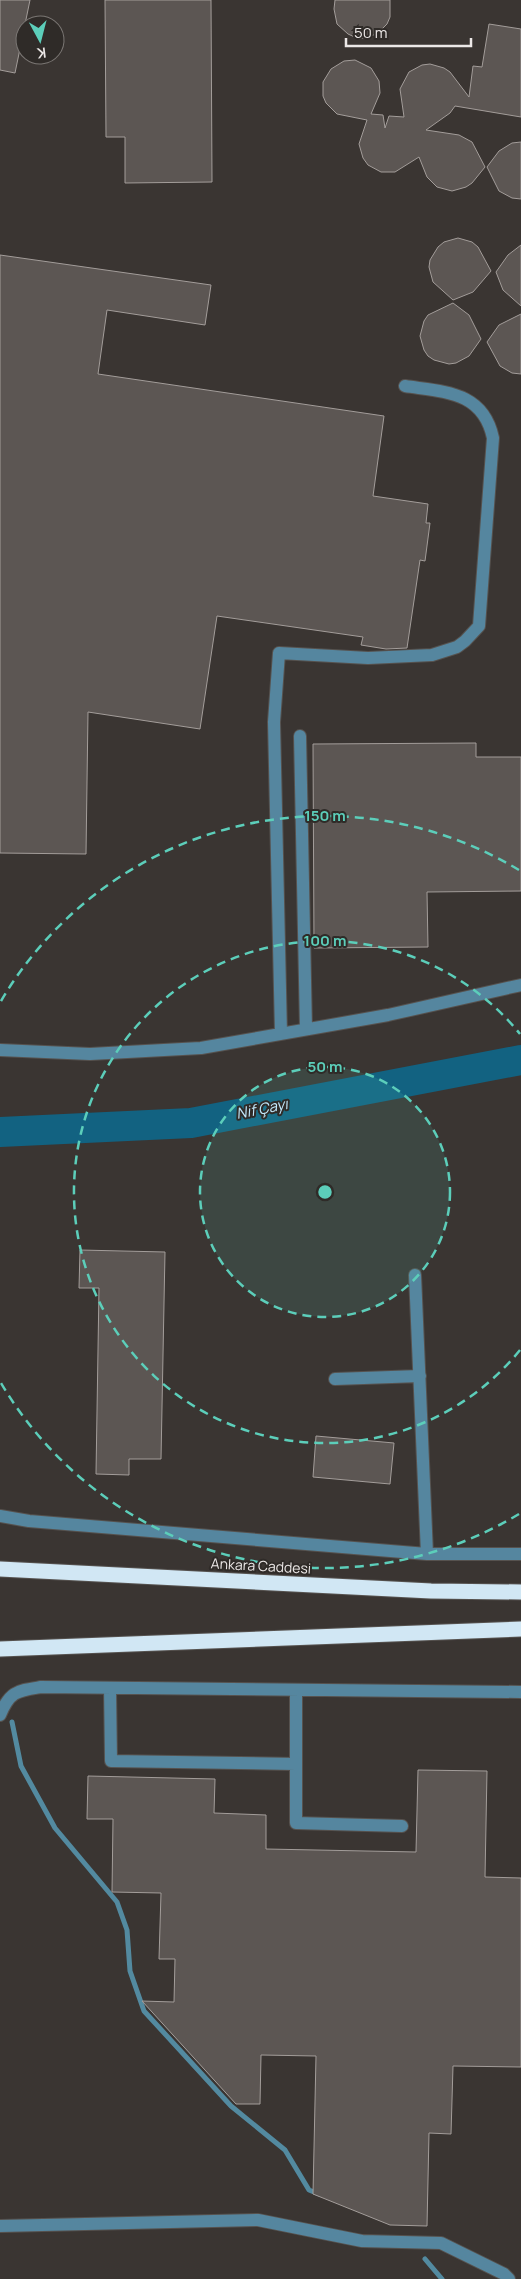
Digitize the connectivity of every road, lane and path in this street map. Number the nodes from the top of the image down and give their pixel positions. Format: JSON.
{"nodes":[{"id":1,"x":405,"y":386,"type":"dead end"},
{"id":2,"x":300,"y":736,"type":"dead end"},
{"id":3,"x":521,"y":985,"type":"edge"},
{"id":4,"x":306,"y":1029,"type":"junction"},
{"id":5,"x":282,"y":1034,"type":"junction"},
{"id":6,"x":0,"y":1050,"type":"edge"},
{"id":7,"x":415,"y":1275,"type":"dead end"},
{"id":8,"x":420,"y":1376,"type":"junction"},
{"id":9,"x":336,"y":1378,"type":"dead end"},
{"id":10,"x":0,"y":1516,"type":"edge"},
{"id":11,"x":427,"y":1554,"type":"junction"},
{"id":12,"x":521,"y":1554,"type":"edge"},
{"id":13,"x":0,"y":1568,"type":"edge"},
{"id":14,"x":521,"y":1592,"type":"edge"},
{"id":15,"x":521,"y":1629,"type":"edge"},
{"id":16,"x":0,"y":1649,"type":"edge"},
{"id":17,"x":110,"y":1688,"type":"junction"},
{"id":18,"x":296,"y":1691,"type":"junction"},
{"id":19,"x":521,"y":1692,"type":"edge"},
{"id":20,"x":0,"y":1715,"type":"edge"},
{"id":21,"x":296,"y":1764,"type":"junction"},
{"id":22,"x":402,"y":1826,"type":"dead end"},
{"id":23,"x":0,"y":2226,"type":"edge"},
{"id":24,"x":509,"y":2279,"type":"edge"}],
"edges":[{"from":1,"to":5,"type":"street"},
{"from":2,"to":4,"type":"street"},
{"from":3,"to":4,"type":"street"},
{"from":4,"to":5,"type":"street"},
{"from":5,"to":6,"type":"street"},
{"from":7,"to":8,"type":"street"},
{"from":8,"to":9,"type":"street"},
{"from":8,"to":11,"type":"street"},
{"from":10,"to":11,"type":"street"},
{"from":11,"to":12,"type":"street"},
{"from":13,"to":14,"type":"highway","name":"Ankara Caddesi"},
{"from":15,"to":16,"type":"highway"},
{"from":17,"to":18,"type":"street"},
{"from":17,"to":20,"type":"street"},
{"from":17,"to":21,"type":"street"},
{"from":18,"to":19,"type":"street"},
{"from":18,"to":21,"type":"street"},
{"from":21,"to":22,"type":"street"},
{"from":23,"to":24,"type":"street"}]}
